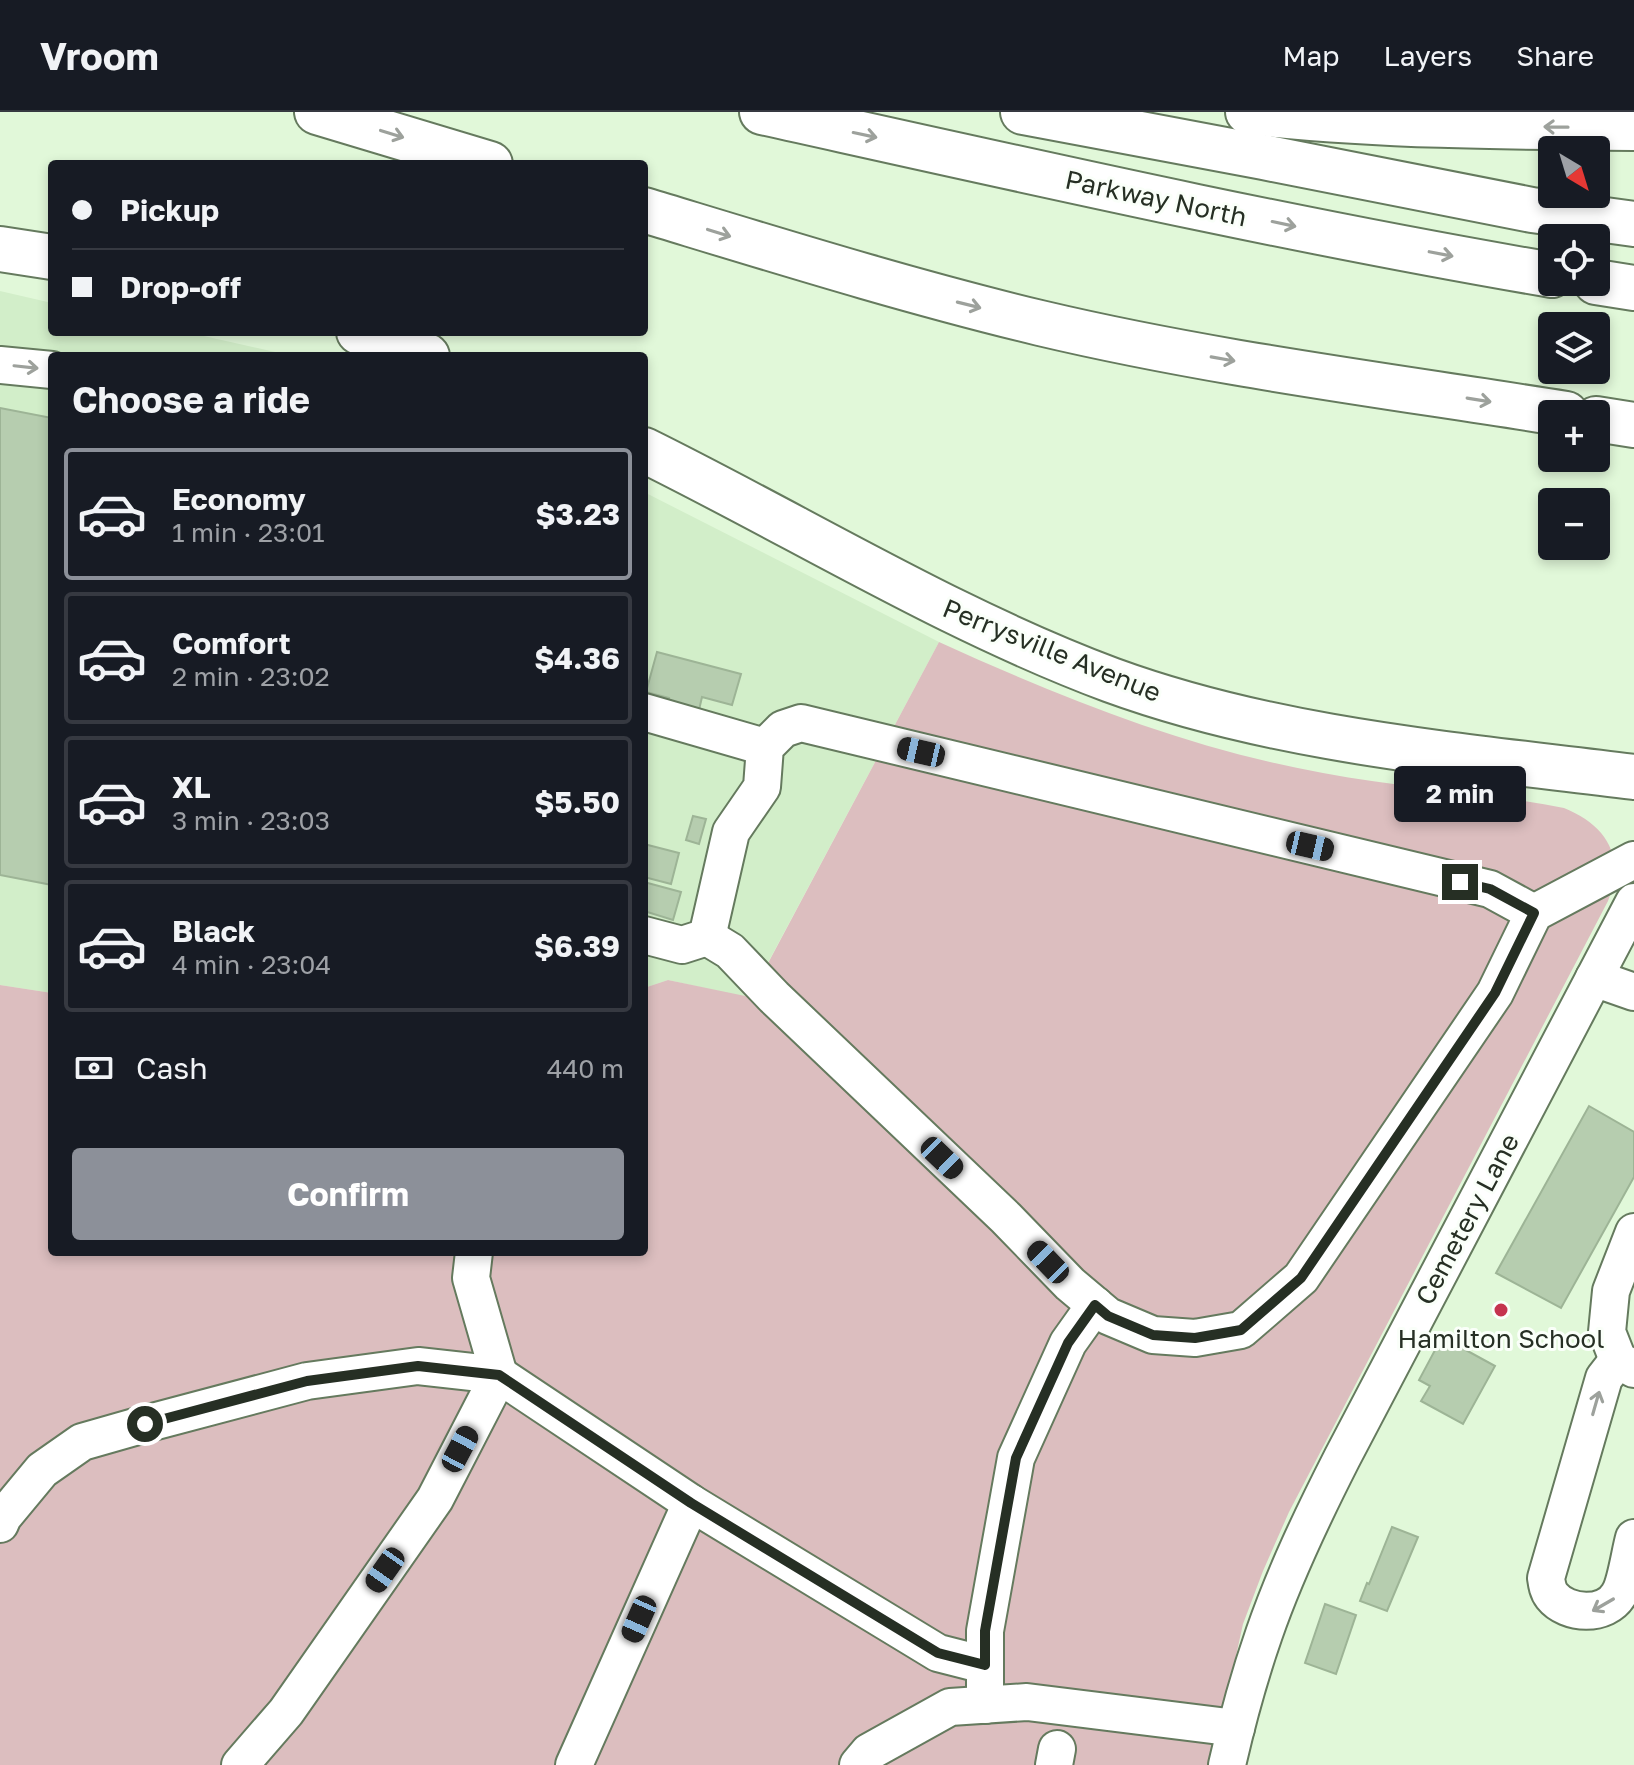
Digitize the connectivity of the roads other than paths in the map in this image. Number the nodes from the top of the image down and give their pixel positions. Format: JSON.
{"nodes":[{"id":1,"x":317,"y":112,"type":"edge"},
{"id":2,"x":762,"y":112,"type":"edge"},
{"id":3,"x":1023,"y":112,"type":"edge"},
{"id":4,"x":1248,"y":112,"type":"edge"},
{"id":5,"x":1634,"y":128,"type":"edge"},
{"id":6,"x":1263,"y":157,"type":"junction"},
{"id":7,"x":477,"y":160,"type":"edge"},
{"id":8,"x":1538,"y":190,"type":"edge"},
{"id":9,"x":1610,"y":199,"type":"edge"},
{"id":10,"x":1634,"y":202,"type":"edge"},
{"id":11,"x":648,"y":211,"type":"edge"},
{"id":12,"x":1634,"y":224,"type":"edge"},
{"id":13,"x":0,"y":249,"type":"edge"},
{"id":14,"x":48,"y":256,"type":"edge"},
{"id":15,"x":1538,"y":272,"type":"edge"},
{"id":16,"x":1610,"y":284,"type":"edge"},
{"id":17,"x":1634,"y":288,"type":"edge"},
{"id":18,"x":370,"y":336,"type":"edge"},
{"id":19,"x":416,"y":352,"type":"edge"},
{"id":20,"x":0,"y":365,"type":"edge"},
{"id":21,"x":48,"y":370,"type":"edge"},
{"id":22,"x":1538,"y":410,"type":"edge"},
{"id":23,"x":1610,"y":421,"type":"edge"},
{"id":24,"x":1634,"y":425,"type":"edge"},
{"id":25,"x":648,"y":452,"type":"edge"},
{"id":26,"x":648,"y":713,"type":"edge"},
{"id":27,"x":765,"y":747,"type":"junction"},
{"id":28,"x":1634,"y":777,"type":"edge"},
{"id":29,"x":1634,"y":860,"type":"edge"},
{"id":30,"x":1634,"y":902,"type":"edge"},
{"id":31,"x":1534,"y":913,"type":"junction"},
{"id":32,"x":648,"y":936,"type":"edge"},
{"id":33,"x":707,"y":937,"type":"junction"},
{"id":34,"x":1594,"y":978,"type":"junction"},
{"id":35,"x":1634,"y":992,"type":"edge"},
{"id":36,"x":1634,"y":1232,"type":"edge"},
{"id":37,"x":474,"y":1256,"type":"edge"},
{"id":38,"x":1095,"y":1305,"type":"junction"},
{"id":39,"x":1626,"y":1365,"type":"edge"},
{"id":40,"x":499,"y":1375,"type":"junction"},
{"id":41,"x":691,"y":1503,"type":"junction"},
{"id":42,"x":0,"y":1524,"type":"edge"},
{"id":43,"x":1634,"y":1538,"type":"edge"},
{"id":44,"x":985,"y":1665,"type":"junction"},
{"id":45,"x":985,"y":1705,"type":"junction"},
{"id":46,"x":1236,"y":1728,"type":"junction"},
{"id":47,"x":240,"y":1765,"type":"edge"},
{"id":48,"x":574,"y":1765,"type":"edge"},
{"id":49,"x":858,"y":1765,"type":"edge"},
{"id":50,"x":1227,"y":1765,"type":"edge"}],
"edges":[{"from":1,"to":7,"type":"main road","one_way":true},
{"from":2,"to":15,"type":"main road","name":"Parkway North","one_way":true},
{"from":3,"to":6,"type":"main road"},
{"from":5,"to":4,"type":"main road","one_way":true},
{"from":6,"to":8,"type":"main road"},
{"from":6,"to":12,"type":"main road"},
{"from":9,"to":10,"type":"main road"},
{"from":11,"to":22,"type":"main road","one_way":true},
{"from":13,"to":14,"type":"main road"},
{"from":16,"to":17,"type":"main road"},
{"from":18,"to":19,"type":"main road"},
{"from":20,"to":21,"type":"street","one_way":true},
{"from":23,"to":24,"type":"main road"},
{"from":25,"to":28,"type":"main road","name":"Perrysville Avenue"},
{"from":26,"to":27,"type":"street"},
{"from":27,"to":31,"type":"street"},
{"from":27,"to":33,"type":"street"},
{"from":29,"to":31,"type":"street"},
{"from":30,"to":34,"type":"street","name":"Cemetery Lane"},
{"from":31,"to":38,"type":"street"},
{"from":32,"to":33,"type":"street"},
{"from":33,"to":38,"type":"street"},
{"from":34,"to":35,"type":"street"},
{"from":34,"to":46,"type":"street","name":"Cemetery Lane"},
{"from":36,"to":39,"type":"street"},
{"from":37,"to":40,"type":"street"},
{"from":38,"to":44,"type":"street"},
{"from":43,"to":39,"type":"street","one_way":true},
{"from":40,"to":41,"type":"street"},
{"from":40,"to":42,"type":"street"},
{"from":40,"to":47,"type":"street"},
{"from":41,"to":44,"type":"street"},
{"from":41,"to":48,"type":"street"},
{"from":44,"to":45,"type":"street"},
{"from":45,"to":46,"type":"street"},
{"from":45,"to":49,"type":"street"},
{"from":46,"to":50,"type":"street","name":"Cemetery Lane"}]}
